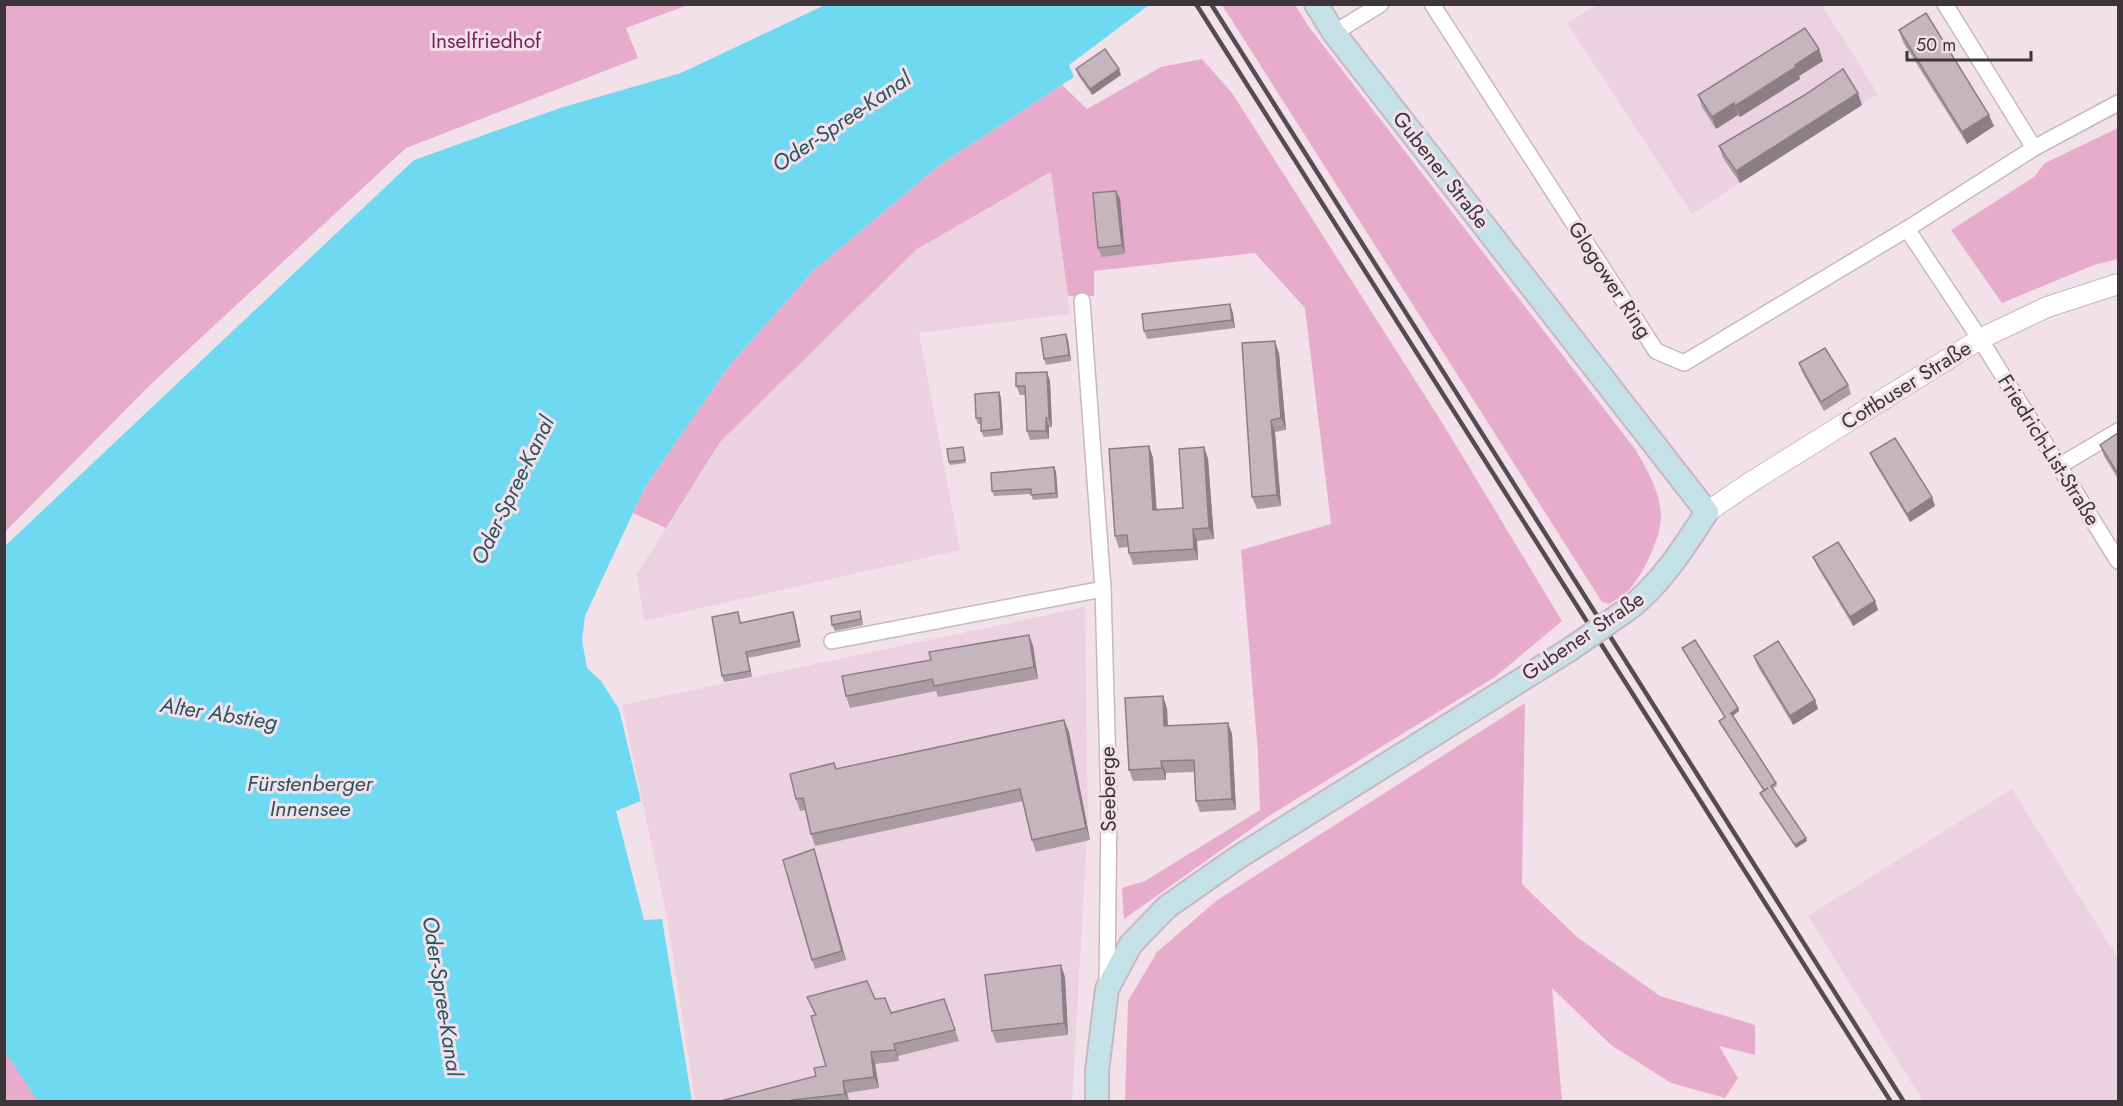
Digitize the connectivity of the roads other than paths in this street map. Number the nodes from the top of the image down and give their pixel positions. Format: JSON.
{"nodes":[{"id":1,"x":1316,"y":4,"type":"edge"},
{"id":2,"x":1381,"y":4,"type":"edge"},
{"id":3,"x":1432,"y":4,"type":"edge"},
{"id":4,"x":1945,"y":4,"type":"edge"},
{"id":5,"x":1334,"y":33,"type":"junction"},
{"id":6,"x":2118,"y":103,"type":"edge"},
{"id":7,"x":2034,"y":148,"type":"junction"},
{"id":8,"x":1907,"y":229,"type":"junction"},
{"id":9,"x":2118,"y":284,"type":"edge"},
{"id":10,"x":1082,"y":301,"type":"dead end"},
{"id":11,"x":1980,"y":339,"type":"junction"},
{"id":12,"x":2118,"y":431,"type":"edge"},
{"id":13,"x":2059,"y":466,"type":"junction"},
{"id":14,"x":1707,"y":512,"type":"junction"},
{"id":15,"x":2118,"y":561,"type":"edge"},
{"id":16,"x":1103,"y":589,"type":"junction"},
{"id":17,"x":832,"y":641,"type":"dead end"},
{"id":18,"x":1107,"y":989,"type":"junction"},
{"id":19,"x":1097,"y":1101,"type":"edge"}],
"edges":[{"from":1,"to":5,"type":"main road","name":"Gubener Straße"},
{"from":2,"to":5,"type":"street"},
{"from":3,"to":8,"type":"street","name":"Glogower Ring"},
{"from":4,"to":7,"type":"street"},
{"from":5,"to":14,"type":"main road","name":"Gubener Straße"},
{"from":6,"to":7,"type":"street"},
{"from":7,"to":8,"type":"street"},
{"from":8,"to":11,"type":"street"},
{"from":9,"to":11,"type":"street","name":"Cottbuser Straße"},
{"from":10,"to":16,"type":"street","name":"Seeberge"},
{"from":11,"to":13,"type":"street","name":"Friedrich-List-Straße"},
{"from":11,"to":14,"type":"street","name":"Cottbuser Straße"},
{"from":12,"to":13,"type":"street"},
{"from":13,"to":15,"type":"street","name":"Friedrich-List-Straße"},
{"from":14,"to":18,"type":"main road","name":"Gubener Straße","bridge":true},
{"from":16,"to":17,"type":"street"},
{"from":16,"to":18,"type":"street","name":"Seeberge"},
{"from":18,"to":19,"type":"main road","name":"Gubener Straße"}]}
